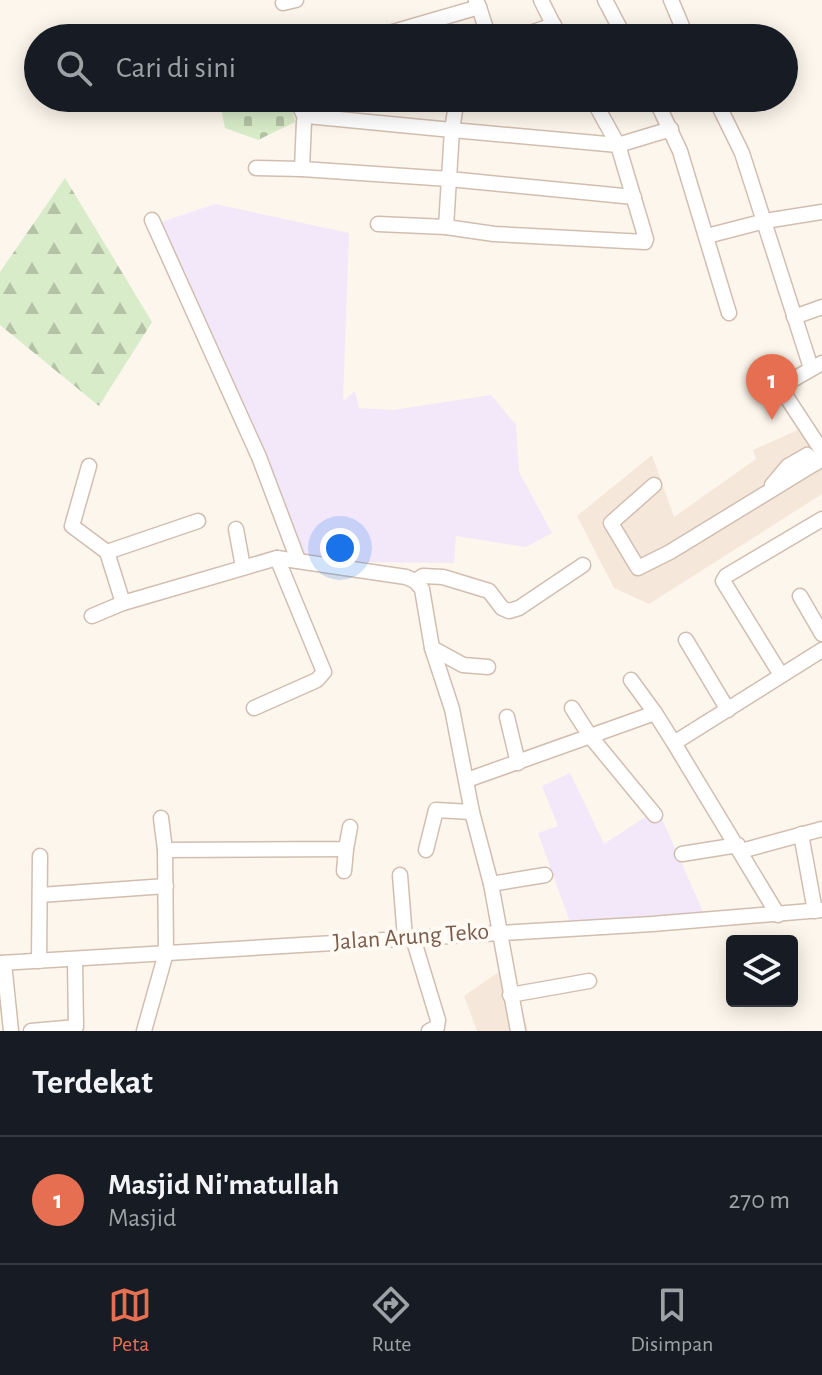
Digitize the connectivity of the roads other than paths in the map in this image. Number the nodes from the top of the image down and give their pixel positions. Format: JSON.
{"nodes":[{"id":1,"x":541,"y":0,"type":"edge"},
{"id":2,"x":605,"y":0,"type":"edge"},
{"id":3,"x":671,"y":0,"type":"edge"},
{"id":4,"x":478,"y":4,"type":"edge"},
{"id":5,"x":416,"y":24,"type":"edge"},
{"id":6,"x":484,"y":24,"type":"edge"},
{"id":7,"x":553,"y":24,"type":"edge"},
{"id":8,"x":618,"y":24,"type":"edge"},
{"id":9,"x":681,"y":24,"type":"edge"},
{"id":10,"x":302,"y":112,"type":"edge"},
{"id":11,"x":455,"y":112,"type":"edge"},
{"id":12,"x":600,"y":112,"type":"edge"},
{"id":13,"x":662,"y":112,"type":"edge"},
{"id":14,"x":722,"y":112,"type":"edge"},
{"id":15,"x":305,"y":118,"type":"junction"},
{"id":16,"x":671,"y":129,"type":"junction"},
{"id":17,"x":452,"y":130,"type":"junction"},
{"id":18,"x":618,"y":145,"type":"junction"},
{"id":19,"x":256,"y":168,"type":"dead end"},
{"id":20,"x":302,"y":169,"type":"junction"},
{"id":21,"x":449,"y":179,"type":"junction"},
{"id":22,"x":634,"y":197,"type":"junction"},
{"id":23,"x":822,"y":212,"type":"edge"},
{"id":24,"x":152,"y":220,"type":"dead end"},
{"id":25,"x":765,"y":221,"type":"junction"},
{"id":26,"x":378,"y":224,"type":"dead end"},
{"id":27,"x":446,"y":227,"type":"junction"},
{"id":28,"x":707,"y":236,"type":"junction"},
{"id":29,"x":822,"y":307,"type":"edge"},
{"id":30,"x":729,"y":313,"type":"dead end"},
{"id":31,"x":794,"y":317,"type":"junction"},
{"id":32,"x":817,"y":365,"type":"edge"},
{"id":33,"x":822,"y":419,"type":"edge"},
{"id":34,"x":806,"y":427,"type":"junction"},
{"id":35,"x":820,"y":458,"type":"edge"},
{"id":36,"x":89,"y":466,"type":"dead end"},
{"id":37,"x":654,"y":485,"type":"dead end"},
{"id":38,"x":822,"y":519,"type":"edge"},
{"id":39,"x":198,"y":521,"type":"dead end"},
{"id":40,"x":236,"y":529,"type":"dead end"},
{"id":41,"x":107,"y":552,"type":"junction"},
{"id":42,"x":277,"y":558,"type":"junction"},
{"id":43,"x":298,"y":560,"type":"junction"},
{"id":44,"x":583,"y":565,"type":"dead end"},
{"id":45,"x":243,"y":567,"type":"junction"},
{"id":46,"x":415,"y":581,"type":"junction"},
{"id":47,"x":800,"y":596,"type":"dead end"},
{"id":48,"x":123,"y":603,"type":"junction"},
{"id":49,"x":92,"y":616,"type":"dead end"},
{"id":50,"x":822,"y":634,"type":"edge"},
{"id":51,"x":686,"y":640,"type":"dead end"},
{"id":52,"x":432,"y":648,"type":"junction"},
{"id":53,"x":822,"y":650,"type":"edge"},
{"id":54,"x":488,"y":667,"type":"dead end"},
{"id":55,"x":781,"y":675,"type":"junction"},
{"id":56,"x":631,"y":680,"type":"dead end"},
{"id":57,"x":254,"y":708,"type":"dead end"},
{"id":58,"x":572,"y":708,"type":"dead end"},
{"id":59,"x":728,"y":710,"type":"junction"},
{"id":60,"x":655,"y":713,"type":"junction"},
{"id":61,"x":507,"y":717,"type":"dead end"},
{"id":62,"x":590,"y":736,"type":"junction"},
{"id":63,"x":674,"y":743,"type":"junction"},
{"id":64,"x":518,"y":763,"type":"junction"},
{"id":65,"x":467,"y":780,"type":"junction"},
{"id":66,"x":472,"y":812,"type":"junction"},
{"id":67,"x":655,"y":815,"type":"dead end"},
{"id":68,"x":161,"y":818,"type":"dead end"},
{"id":69,"x":350,"y":827,"type":"dead end"},
{"id":70,"x":822,"y":829,"type":"edge"},
{"id":71,"x":801,"y":834,"type":"junction"},
{"id":72,"x":739,"y":848,"type":"junction"},
{"id":73,"x":346,"y":849,"type":"junction"},
{"id":74,"x":165,"y":850,"type":"junction"},
{"id":75,"x":426,"y":850,"type":"dead end"},
{"id":76,"x":682,"y":854,"type":"dead end"},
{"id":77,"x":40,"y":856,"type":"dead end"},
{"id":78,"x":344,"y":871,"type":"dead end"},
{"id":79,"x":400,"y":875,"type":"dead end"},
{"id":80,"x":545,"y":875,"type":"dead end"},
{"id":81,"x":491,"y":884,"type":"junction"},
{"id":82,"x":166,"y":886,"type":"junction"},
{"id":83,"x":40,"y":895,"type":"junction"},
{"id":84,"x":819,"y":910,"type":"edge"},
{"id":85,"x":778,"y":915,"type":"junction"},
{"id":86,"x":500,"y":931,"type":"junction"},
{"id":87,"x":409,"y":938,"type":"junction"},
{"id":88,"x":166,"y":953,"type":"junction"},
{"id":89,"x":75,"y":960,"type":"junction"},
{"id":90,"x":39,"y":961,"type":"junction"},
{"id":91,"x":2,"y":963,"type":"edge"},
{"id":92,"x":589,"y":981,"type":"dead end"},
{"id":93,"x":510,"y":995,"type":"junction"},
{"id":94,"x":11,"y":1031,"type":"edge"},
{"id":95,"x":31,"y":1031,"type":"edge"},
{"id":96,"x":144,"y":1031,"type":"edge"},
{"id":97,"x":429,"y":1031,"type":"edge"},
{"id":98,"x":518,"y":1031,"type":"edge"}],
"edges":[{"from":1,"to":7,"type":"street"},
{"from":2,"to":8,"type":"street"},
{"from":3,"to":9,"type":"street"},
{"from":4,"to":5,"type":"street"},
{"from":4,"to":6,"type":"street"},
{"from":10,"to":15,"type":"street"},
{"from":11,"to":17,"type":"street"},
{"from":12,"to":18,"type":"street"},
{"from":13,"to":16,"type":"street"},
{"from":14,"to":25,"type":"street"},
{"from":15,"to":17,"type":"street"},
{"from":15,"to":20,"type":"street"},
{"from":16,"to":18,"type":"street"},
{"from":16,"to":28,"type":"street"},
{"from":17,"to":18,"type":"street"},
{"from":17,"to":21,"type":"street"},
{"from":18,"to":22,"type":"street"},
{"from":19,"to":20,"type":"street"},
{"from":20,"to":21,"type":"street"},
{"from":21,"to":22,"type":"street"},
{"from":21,"to":27,"type":"street"},
{"from":22,"to":27,"type":"street"},
{"from":23,"to":25,"type":"street"},
{"from":24,"to":43,"type":"street"},
{"from":25,"to":28,"type":"street"},
{"from":25,"to":31,"type":"street"},
{"from":26,"to":27,"type":"street"},
{"from":28,"to":30,"type":"street"},
{"from":29,"to":31,"type":"street"},
{"from":31,"to":32,"type":"street"},
{"from":32,"to":34,"type":"street"},
{"from":33,"to":34,"type":"street"},
{"from":34,"to":35,"type":"street"},
{"from":35,"to":37,"type":"street"},
{"from":36,"to":41,"type":"street"},
{"from":38,"to":55,"type":"street"},
{"from":39,"to":41,"type":"street"},
{"from":40,"to":45,"type":"street"},
{"from":41,"to":48,"type":"street"},
{"from":42,"to":43,"type":"street"},
{"from":42,"to":45,"type":"street"},
{"from":42,"to":57,"type":"street"},
{"from":43,"to":46,"type":"street"},
{"from":44,"to":46,"type":"street"},
{"from":45,"to":48,"type":"street"},
{"from":46,"to":52,"type":"street"},
{"from":47,"to":50,"type":"street"},
{"from":48,"to":49,"type":"street"},
{"from":51,"to":59,"type":"street"},
{"from":52,"to":54,"type":"street"},
{"from":52,"to":65,"type":"street"},
{"from":53,"to":55,"type":"street"},
{"from":55,"to":59,"type":"street"},
{"from":56,"to":60,"type":"street"},
{"from":58,"to":62,"type":"street"},
{"from":59,"to":63,"type":"street"},
{"from":60,"to":62,"type":"street"},
{"from":60,"to":63,"type":"street"},
{"from":61,"to":64,"type":"street"},
{"from":62,"to":64,"type":"street"},
{"from":62,"to":67,"type":"street"},
{"from":63,"to":72,"type":"street"},
{"from":64,"to":65,"type":"street"},
{"from":65,"to":66,"type":"street"},
{"from":66,"to":75,"type":"street"},
{"from":66,"to":81,"type":"street"},
{"from":68,"to":74,"type":"street"},
{"from":69,"to":73,"type":"street"},
{"from":70,"to":71,"type":"street"},
{"from":71,"to":72,"type":"street"},
{"from":71,"to":84,"type":"street"},
{"from":72,"to":76,"type":"street"},
{"from":72,"to":85,"type":"street"},
{"from":73,"to":74,"type":"street"},
{"from":73,"to":78,"type":"street"},
{"from":74,"to":82,"type":"street"},
{"from":77,"to":83,"type":"street"},
{"from":79,"to":87,"type":"street"},
{"from":80,"to":81,"type":"street"},
{"from":81,"to":86,"type":"street"},
{"from":82,"to":83,"type":"street"},
{"from":82,"to":88,"type":"street"},
{"from":83,"to":90,"type":"street"},
{"from":84,"to":85,"type":"street","name":"Jalan Arung Teko"},
{"from":85,"to":86,"type":"street","name":"Jalan Arung Teko"},
{"from":86,"to":87,"type":"street","name":"Jalan Arung Teko"},
{"from":86,"to":93,"type":"street"},
{"from":87,"to":88,"type":"street","name":"Jalan Arung Teko"},
{"from":87,"to":97,"type":"street"},
{"from":88,"to":89,"type":"street","name":"Jalan Arung Teko"},
{"from":88,"to":96,"type":"street"},
{"from":89,"to":90,"type":"street","name":"Jalan Arung Teko"},
{"from":89,"to":95,"type":"street"},
{"from":90,"to":91,"type":"street","name":"Jalan Arung Teko"},
{"from":91,"to":94,"type":"street"},
{"from":92,"to":93,"type":"street"},
{"from":93,"to":98,"type":"street"}]}
